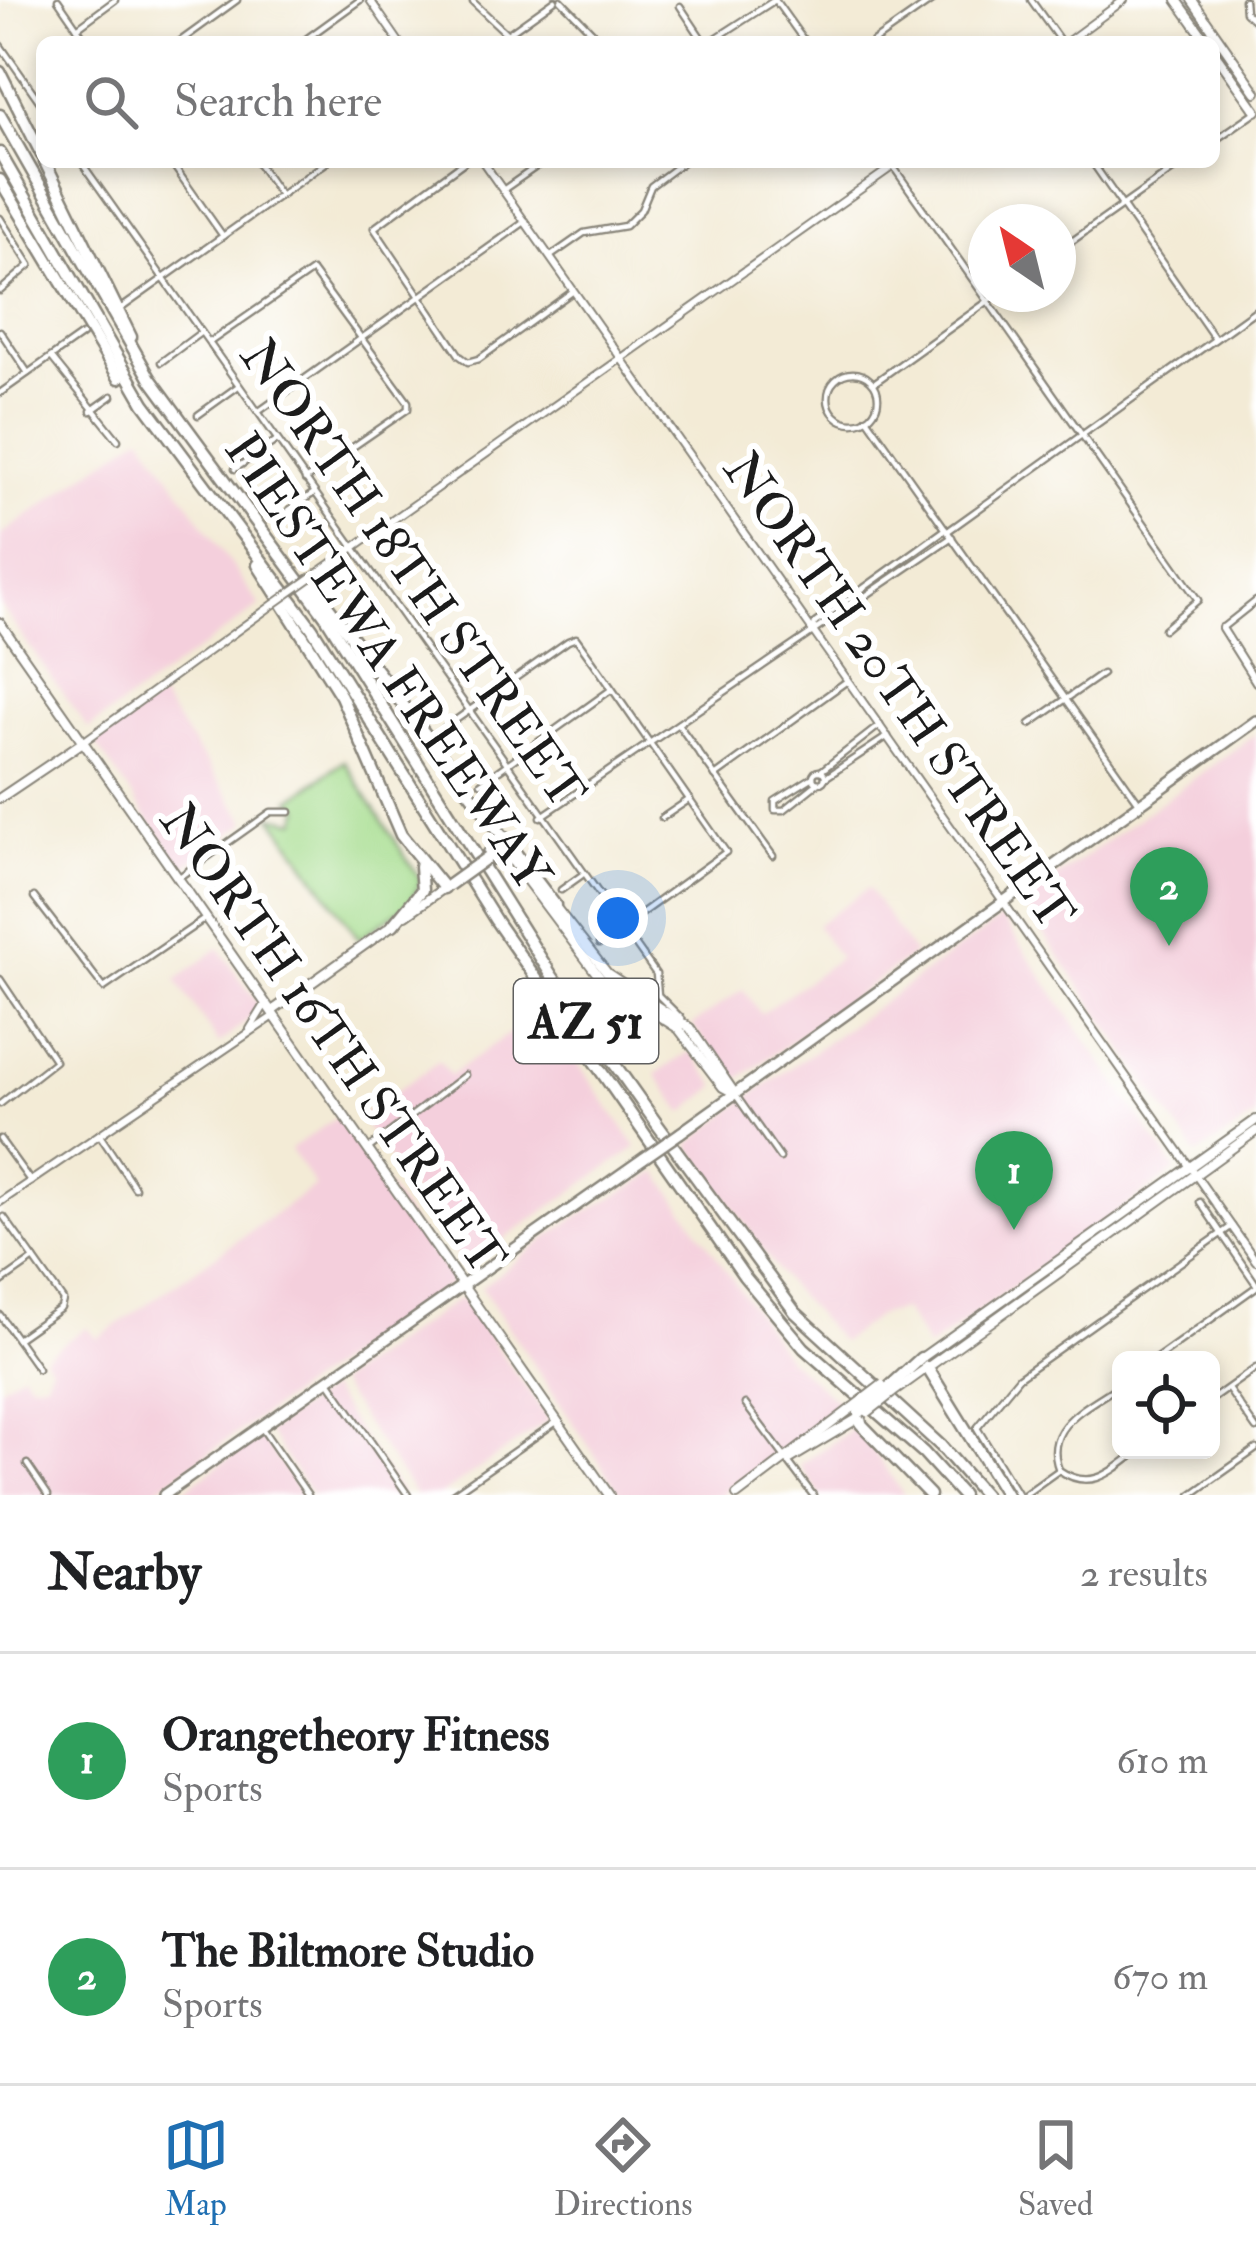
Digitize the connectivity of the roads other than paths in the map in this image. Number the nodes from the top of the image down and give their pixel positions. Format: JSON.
{"nodes":[{"id":1,"x":58,"y":0,"type":"edge"},
{"id":2,"x":116,"y":0,"type":"edge"},
{"id":3,"x":237,"y":0,"type":"edge"},
{"id":4,"x":361,"y":0,"type":"edge"},
{"id":5,"x":370,"y":0,"type":"edge"},
{"id":6,"x":558,"y":0,"type":"edge"},
{"id":7,"x":775,"y":0,"type":"edge"},
{"id":8,"x":933,"y":0,"type":"edge"},
{"id":9,"x":1031,"y":0,"type":"edge"},
{"id":10,"x":1124,"y":0,"type":"edge"},
{"id":11,"x":1177,"y":0,"type":"edge"},
{"id":12,"x":1244,"y":0,"type":"edge"},
{"id":13,"x":473,"y":2,"type":"edge"},
{"id":14,"x":1194,"y":2,"type":"edge"},
{"id":15,"x":680,"y":6,"type":"dead end"},
{"id":16,"x":1256,"y":22,"type":"edge"},
{"id":17,"x":77,"y":28,"type":"junction"},
{"id":18,"x":507,"y":34,"type":"junction"},
{"id":19,"x":83,"y":36,"type":"edge"},
{"id":20,"x":186,"y":36,"type":"edge"},
{"id":21,"x":310,"y":36,"type":"edge"},
{"id":22,"x":395,"y":36,"type":"edge"},
{"id":23,"x":504,"y":36,"type":"edge"},
{"id":24,"x":596,"y":36,"type":"edge"},
{"id":25,"x":702,"y":36,"type":"edge"},
{"id":26,"x":717,"y":36,"type":"edge"},
{"id":27,"x":801,"y":36,"type":"edge"},
{"id":28,"x":882,"y":36,"type":"edge"},
{"id":29,"x":1059,"y":36,"type":"edge"},
{"id":30,"x":1073,"y":36,"type":"edge"},
{"id":31,"x":1203,"y":36,"type":"edge"},
{"id":32,"x":1217,"y":36,"type":"edge"},
{"id":33,"x":1220,"y":40,"type":"edge"},
{"id":34,"x":0,"y":45,"type":"edge"},
{"id":35,"x":1220,"y":60,"type":"edge"},
{"id":36,"x":0,"y":72,"type":"edge"},
{"id":37,"x":1256,"y":92,"type":"edge"},
{"id":38,"x":36,"y":96,"type":"edge"},
{"id":39,"x":1256,"y":111,"type":"edge"},
{"id":40,"x":0,"y":116,"type":"edge"},
{"id":41,"x":1220,"y":137,"type":"edge"},
{"id":42,"x":36,"y":143,"type":"edge"},
{"id":43,"x":0,"y":153,"type":"edge"},
{"id":44,"x":48,"y":168,"type":"edge"},
{"id":45,"x":85,"y":168,"type":"edge"},
{"id":46,"x":175,"y":168,"type":"edge"},
{"id":47,"x":261,"y":168,"type":"edge"},
{"id":48,"x":319,"y":168,"type":"edge"},
{"id":49,"x":456,"y":168,"type":"edge"},
{"id":50,"x":487,"y":168,"type":"edge"},
{"id":51,"x":535,"y":168,"type":"edge"},
{"id":52,"x":675,"y":168,"type":"edge"},
{"id":53,"x":888,"y":168,"type":"edge"},
{"id":54,"x":897,"y":168,"type":"edge"},
{"id":55,"x":1096,"y":168,"type":"edge"},
{"id":56,"x":1175,"y":168,"type":"edge"},
{"id":57,"x":0,"y":181,"type":"edge"},
{"id":58,"x":503,"y":190,"type":"junction"},
{"id":59,"x":280,"y":195,"type":"junction"},
{"id":60,"x":1123,"y":205,"type":"junction"},
{"id":61,"x":0,"y":218,"type":"edge"},
{"id":62,"x":526,"y":221,"type":"junction"},
{"id":63,"x":223,"y":236,"type":"junction"},
{"id":64,"x":1076,"y":238,"type":"edge"},
{"id":65,"x":551,"y":256,"type":"junction"},
{"id":66,"x":968,"y":274,"type":"edge"},
{"id":67,"x":164,"y":278,"type":"junction"},
{"id":68,"x":574,"y":290,"type":"junction"},
{"id":69,"x":0,"y":291,"type":"edge"},
{"id":70,"x":419,"y":297,"type":"junction"},
{"id":71,"x":123,"y":307,"type":"dead end"},
{"id":72,"x":1256,"y":310,"type":"edge"},
{"id":73,"x":973,"y":312,"type":"edge"},
{"id":74,"x":994,"y":312,"type":"edge"},
{"id":75,"x":0,"y":332,"type":"edge"},
{"id":76,"x":202,"y":332,"type":"junction"},
{"id":77,"x":82,"y":335,"type":"dead end"},
{"id":78,"x":363,"y":336,"type":"junction"},
{"id":79,"x":1215,"y":339,"type":"junction"},
{"id":80,"x":208,"y":343,"type":"junction"},
{"id":81,"x":51,"y":357,"type":"junction"},
{"id":82,"x":622,"y":358,"type":"junction"},
{"id":83,"x":161,"y":362,"type":"dead end"},
{"id":84,"x":28,"y":373,"type":"junction"},
{"id":85,"x":874,"y":383,"type":"junction"},
{"id":86,"x":239,"y":386,"type":"junction"},
{"id":87,"x":0,"y":393,"type":"edge"},
{"id":88,"x":160,"y":393,"type":"junction"},
{"id":89,"x":112,"y":396,"type":"dead end"},
{"id":90,"x":144,"y":403,"type":"junction"},
{"id":91,"x":91,"y":411,"type":"junction"},
{"id":92,"x":258,"y":412,"type":"junction"},
{"id":93,"x":198,"y":415,"type":"dead end"},
{"id":94,"x":867,"y":418,"type":"junction"},
{"id":95,"x":1081,"y":435,"type":"junction"},
{"id":96,"x":118,"y":440,"type":"dead end"},
{"id":97,"x":277,"y":440,"type":"junction"},
{"id":98,"x":235,"y":469,"type":"dead end"},
{"id":99,"x":305,"y":481,"type":"junction"},
{"id":100,"x":211,"y":492,"type":"junction"},
{"id":101,"x":314,"y":493,"type":"junction"},
{"id":102,"x":289,"y":510,"type":"dead end"},
{"id":103,"x":949,"y":532,"type":"junction"},
{"id":104,"x":353,"y":549,"type":"junction"},
{"id":105,"x":280,"y":555,"type":"junction"},
{"id":106,"x":1256,"y":601,"type":"edge"},
{"id":107,"x":0,"y":623,"type":"edge"},
{"id":108,"x":1222,"y":628,"type":"joint"},
{"id":109,"x":1164,"y":629,"type":"dead end"},
{"id":110,"x":813,"y":630,"type":"junction"},
{"id":111,"x":1102,"y":674,"type":"dead end"},
{"id":112,"x":848,"y":680,"type":"junction"},
{"id":113,"x":1256,"y":682,"type":"edge"},
{"id":114,"x":612,"y":689,"type":"junction"},
{"id":115,"x":1066,"y":699,"type":"junction"},
{"id":116,"x":467,"y":712,"type":"junction"},
{"id":117,"x":1256,"y":721,"type":"edge"},
{"id":118,"x":678,"y":724,"type":"junction"},
{"id":119,"x":1030,"y":724,"type":"dead end"},
{"id":120,"x":880,"y":725,"type":"junction"},
{"id":121,"x":443,"y":729,"type":"dead end"},
{"id":122,"x":888,"y":736,"type":"junction"},
{"id":123,"x":83,"y":742,"type":"junction"},
{"id":124,"x":650,"y":742,"type":"junction"},
{"id":125,"x":505,"y":766,"type":"junction"},
{"id":126,"x":715,"y":776,"type":"junction"},
{"id":127,"x":819,"y":779,"type":"junction"},
{"id":128,"x":481,"y":783,"type":"dead end"},
{"id":129,"x":0,"y":798,"type":"edge"},
{"id":130,"x":690,"y":799,"type":"junction"},
{"id":131,"x":1140,"y":804,"type":"junction"},
{"id":132,"x":290,"y":812,"type":"dead end"},
{"id":133,"x":541,"y":817,"type":"junction"},
{"id":134,"x":662,"y":818,"type":"dead end"},
{"id":135,"x":498,"y":827,"type":"junction"},
{"id":136,"x":491,"y":854,"type":"junction"},
{"id":137,"x":773,"y":856,"type":"dead end"},
{"id":138,"x":419,"y":864,"type":"junction"},
{"id":139,"x":582,"y":875,"type":"junction"},
{"id":140,"x":178,"y":878,"type":"junction"},
{"id":141,"x":446,"y":887,"type":"junction"},
{"id":142,"x":561,"y":890,"type":"dead end"},
{"id":143,"x":34,"y":897,"type":"dead end"},
{"id":144,"x":1005,"y":902,"type":"junction"},
{"id":145,"x":555,"y":905,"type":"junction"},
{"id":146,"x":206,"y":918,"type":"junction"},
{"id":147,"x":393,"y":925,"type":"junction"},
{"id":148,"x":620,"y":929,"type":"junction"},
{"id":149,"x":599,"y":944,"type":"dead end"},
{"id":150,"x":644,"y":963,"type":"junction"},
{"id":151,"x":641,"y":974,"type":"dead end"},
{"id":152,"x":0,"y":979,"type":"edge"},
{"id":153,"x":271,"y":1010,"type":"junction"},
{"id":154,"x":684,"y":1023,"type":"junction"},
{"id":155,"x":250,"y":1029,"type":"junction"},
{"id":156,"x":465,"y":1075,"type":"dead end"},
{"id":157,"x":735,"y":1094,"type":"junction"},
{"id":158,"x":0,"y":1104,"type":"edge"},
{"id":159,"x":1256,"y":1120,"type":"edge"},
{"id":160,"x":1256,"y":1131,"type":"edge"},
{"id":161,"x":99,"y":1134,"type":"junction"},
{"id":162,"x":0,"y":1139,"type":"edge"},
{"id":163,"x":368,"y":1149,"type":"junction"},
{"id":164,"x":780,"y":1158,"type":"dead end"},
{"id":165,"x":1193,"y":1170,"type":"junction"},
{"id":166,"x":31,"y":1182,"type":"junction"},
{"id":167,"x":135,"y":1188,"type":"dead end"},
{"id":168,"x":0,"y":1202,"type":"edge"},
{"id":169,"x":1200,"y":1202,"type":"dead end"},
{"id":170,"x":4,"y":1216,"type":"dead end"},
{"id":171,"x":1232,"y":1226,"type":"junction"},
{"id":172,"x":1221,"y":1233,"type":"junction"},
{"id":173,"x":34,"y":1259,"type":"junction"},
{"id":174,"x":1256,"y":1261,"type":"edge"},
{"id":175,"x":0,"y":1283,"type":"edge"},
{"id":176,"x":463,"y":1284,"type":"junction"},
{"id":177,"x":1256,"y":1286,"type":"edge"},
{"id":178,"x":0,"y":1315,"type":"edge"},
{"id":179,"x":17,"y":1339,"type":"junction"},
{"id":180,"x":1166,"y":1351,"type":"edge"},
{"id":181,"x":924,"y":1363,"type":"junction"},
{"id":182,"x":1256,"y":1368,"type":"edge"},
{"id":183,"x":38,"y":1370,"type":"dead end"},
{"id":184,"x":328,"y":1379,"type":"junction"},
{"id":185,"x":1228,"y":1389,"type":"junction"},
{"id":186,"x":1112,"y":1391,"type":"edge"},
{"id":187,"x":1220,"y":1394,"type":"edge"},
{"id":188,"x":745,"y":1404,"type":"dead end"},
{"id":189,"x":857,"y":1414,"type":"junction"},
{"id":190,"x":557,"y":1421,"type":"junction"},
{"id":191,"x":261,"y":1427,"type":"junction"},
{"id":192,"x":1256,"y":1429,"type":"edge"},
{"id":193,"x":1256,"y":1448,"type":"edge"},
{"id":194,"x":1125,"y":1459,"type":"edge"},
{"id":195,"x":788,"y":1460,"type":"junction"},
{"id":196,"x":27,"y":1464,"type":"dead end"},
{"id":197,"x":1059,"y":1470,"type":"junction"},
{"id":198,"x":1208,"y":1483,"type":"junction"},
{"id":199,"x":48,"y":1495,"type":"edge"},
{"id":200,"x":164,"y":1495,"type":"edge"},
{"id":201,"x":308,"y":1495,"type":"edge"},
{"id":202,"x":408,"y":1495,"type":"edge"},
{"id":203,"x":451,"y":1495,"type":"edge"},
{"id":204,"x":609,"y":1495,"type":"edge"},
{"id":205,"x":737,"y":1495,"type":"edge"},
{"id":206,"x":813,"y":1495,"type":"edge"},
{"id":207,"x":930,"y":1495,"type":"edge"},
{"id":208,"x":962,"y":1495,"type":"edge"},
{"id":209,"x":983,"y":1495,"type":"edge"},
{"id":210,"x":1006,"y":1495,"type":"edge"},
{"id":211,"x":1021,"y":1495,"type":"edge"},
{"id":212,"x":1191,"y":1495,"type":"edge"},
{"id":213,"x":1216,"y":1495,"type":"edge"}],
"edges":[{"from":1,"to":17,"type":"street"},
{"from":2,"to":17,"type":"street"},
{"from":3,"to":20,"type":"street"},
{"from":4,"to":21,"type":"street"},
{"from":5,"to":22,"type":"street"},
{"from":6,"to":18,"type":"street"},
{"from":6,"to":24,"type":"street"},
{"from":7,"to":26,"type":"street"},
{"from":7,"to":27,"type":"street"},
{"from":8,"to":28,"type":"street"},
{"from":9,"to":29,"type":"street"},
{"from":10,"to":30,"type":"street"},
{"from":11,"to":31,"type":"main road"},
{"from":12,"to":16,"type":"street"},
{"from":13,"to":18,"type":"street"},
{"from":14,"to":32,"type":"main road"},
{"from":15,"to":25,"type":"street"},
{"from":17,"to":19,"type":"street"},
{"from":18,"to":23,"type":"street"},
{"from":33,"to":37,"type":"main road"},
{"from":34,"to":38,"type":"street"},
{"from":35,"to":39,"type":"main road"},
{"from":36,"to":42,"type":"highway"},
{"from":39,"to":41,"type":"street"},
{"from":40,"to":88,"type":"highway","name":"PIESTEWA FREEWAY","number":"AZ 51"},
{"from":43,"to":90,"type":"highway","name":"PIESTEWA FREEWAY","number":"AZ 51"},
{"from":44,"to":88,"type":"highway"},
{"from":45,"to":67,"type":"street","name":"NORTH 18TH STREET"},
{"from":46,"to":63,"type":"street"},
{"from":47,"to":59,"type":"street"},
{"from":48,"to":59,"type":"street"},
{"from":49,"to":70,"type":"street"},
{"from":50,"to":58,"type":"street","name":"NORTH 20TH STREET"},
{"from":51,"to":58,"type":"street"},
{"from":52,"to":65,"type":"street"},
{"from":53,"to":82,"type":"street"},
{"from":54,"to":66,"type":"street"},
{"from":55,"to":60,"type":"street"},
{"from":56,"to":60,"type":"street"},
{"from":57,"to":90,"type":"highway"},
{"from":58,"to":62,"type":"street","name":"NORTH 20TH STREET"},
{"from":59,"to":63,"type":"street"},
{"from":60,"to":64,"type":"street"},
{"from":60,"to":79,"type":"street"},
{"from":61,"to":69,"type":"street"},
{"from":62,"to":65,"type":"street","name":"NORTH 20TH STREET"},
{"from":62,"to":70,"type":"street"},
{"from":63,"to":67,"type":"street"},
{"from":65,"to":68,"type":"street","name":"NORTH 20TH STREET"},
{"from":67,"to":71,"type":"street"},
{"from":67,"to":76,"type":"street","name":"NORTH 18TH STREET"},
{"from":68,"to":70,"type":"street"},
{"from":68,"to":82,"type":"street","name":"NORTH 20TH STREET"},
{"from":70,"to":78,"type":"street"},
{"from":72,"to":79,"type":"street"},
{"from":73,"to":85,"type":"street"},
{"from":74,"to":95,"type":"street"},
{"from":75,"to":84,"type":"street"},
{"from":76,"to":80,"type":"street","name":"NORTH 18TH STREET"},
{"from":76,"to":83,"type":"street"},
{"from":77,"to":81,"type":"street"},
{"from":78,"to":80,"type":"street"},
{"from":78,"to":92,"type":"street"},
{"from":78,"to":99,"type":"street"},
{"from":79,"to":95,"type":"street"},
{"from":80,"to":86,"type":"street","name":"NORTH 18TH STREET"},
{"from":81,"to":84,"type":"street"},
{"from":81,"to":91,"type":"street"},
{"from":82,"to":104,"type":"street"},
{"from":82,"to":110,"type":"street","name":"NORTH 20TH STREET"},
{"from":84,"to":87,"type":"street"},
{"from":85,"to":94,"type":"street"},
{"from":85,"to":94,"type":"street"},
{"from":86,"to":92,"type":"street","name":"NORTH 18TH STREET"},
{"from":86,"to":93,"type":"street"},
{"from":88,"to":105,"type":"highway","name":"PIESTEWA FREEWAY","number":"AZ 51"},
{"from":89,"to":91,"type":"street"},
{"from":90,"to":100,"type":"highway","name":"PIESTEWA FREEWAY","number":"AZ 51"},
{"from":91,"to":96,"type":"street"},
{"from":92,"to":97,"type":"street","name":"NORTH 18TH STREET"},
{"from":94,"to":103,"type":"street"},
{"from":95,"to":103,"type":"street"},
{"from":95,"to":109,"type":"street"},
{"from":97,"to":98,"type":"street"},
{"from":97,"to":99,"type":"street","name":"NORTH 18TH STREET"},
{"from":99,"to":101,"type":"street","name":"NORTH 18TH STREET"},
{"from":100,"to":138,"type":"highway"},
{"from":100,"to":208,"type":"highway","name":"PIESTEWA FREEWAY","number":"AZ 51"},
{"from":101,"to":102,"type":"street"},
{"from":101,"to":104,"type":"street","name":"NORTH 18TH STREET"},
{"from":103,"to":110,"type":"street"},
{"from":103,"to":115,"type":"street"},
{"from":104,"to":116,"type":"street","name":"NORTH 18TH STREET"},
{"from":104,"to":123,"type":"street","bridge":true},
{"from":105,"to":135,"type":"highway"},
{"from":105,"to":209,"type":"highway","name":"PIESTEWA FREEWAY","number":"AZ 51"},
{"from":106,"to":108,"type":"street"},
{"from":107,"to":123,"type":"main road","name":"NORTH 16TH STREET"},
{"from":108,"to":113,"type":"street"},
{"from":110,"to":112,"type":"street","name":"NORTH 20TH STREET"},
{"from":110,"to":118,"type":"street"},
{"from":111,"to":115,"type":"street"},
{"from":112,"to":120,"type":"street","name":"NORTH 20TH STREET"},
{"from":112,"to":126,"type":"street"},
{"from":114,"to":116,"type":"street"},
{"from":114,"to":124,"type":"street"},
{"from":114,"to":125,"type":"street"},
{"from":115,"to":119,"type":"street"},
{"from":115,"to":131,"type":"street"},
{"from":116,"to":121,"type":"street"},
{"from":116,"to":125,"type":"street","name":"NORTH 18TH STREET"},
{"from":117,"to":131,"type":"main road"},
{"from":118,"to":124,"type":"street"},
{"from":118,"to":126,"type":"street"},
{"from":120,"to":122,"type":"street","name":"NORTH 20TH STREET"},
{"from":120,"to":127,"type":"street"},
{"from":122,"to":127,"type":"street"},
{"from":122,"to":144,"type":"street","name":"NORTH 20TH STREET"},
{"from":123,"to":129,"type":"main road"},
{"from":123,"to":140,"type":"main road","name":"NORTH 16TH STREET"},
{"from":124,"to":130,"type":"street"},
{"from":124,"to":133,"type":"street"},
{"from":125,"to":128,"type":"street"},
{"from":125,"to":133,"type":"street","name":"NORTH 18TH STREET"},
{"from":126,"to":137,"type":"street"},
{"from":127,"to":127,"type":"street"},
{"from":130,"to":134,"type":"street"},
{"from":130,"to":148,"type":"street"},
{"from":131,"to":144,"type":"main road"},
{"from":132,"to":140,"type":"street"},
{"from":133,"to":139,"type":"street","name":"NORTH 18TH STREET"},
{"from":135,"to":136,"type":"highway"},
{"from":135,"to":145,"type":"highway"},
{"from":136,"to":141,"type":"highway","bridge":true},
{"from":136,"to":145,"type":"main road","name":"NORTH 18TH STREET"},
{"from":136,"to":157,"type":"main road","name":"NORTH 18TH STREET"},
{"from":138,"to":141,"type":"highway"},
{"from":138,"to":147,"type":"highway"},
{"from":139,"to":142,"type":"street"},
{"from":139,"to":148,"type":"street","name":"NORTH 18TH STREET"},
{"from":140,"to":146,"type":"main road","name":"NORTH 16TH STREET"},
{"from":141,"to":147,"type":"main road"},
{"from":143,"to":146,"type":"street"},
{"from":144,"to":157,"type":"main road"},
{"from":144,"to":165,"type":"street","name":"NORTH 20TH STREET"},
{"from":145,"to":154,"type":"main road","name":"NORTH 18TH STREET"},
{"from":146,"to":153,"type":"main road","name":"NORTH 16TH STREET"},
{"from":147,"to":153,"type":"main road"},
{"from":148,"to":149,"type":"street"},
{"from":148,"to":150,"type":"street","name":"NORTH 18TH STREET"},
{"from":150,"to":151,"type":"street"},
{"from":150,"to":154,"type":"street","name":"NORTH 18TH STREET"},
{"from":152,"to":158,"type":"street"},
{"from":153,"to":155,"type":"street"},
{"from":153,"to":155,"type":"street"},
{"from":153,"to":163,"type":"main road","name":"NORTH 16TH STREET"},
{"from":154,"to":157,"type":"main road","name":"NORTH 18TH STREET"},
{"from":155,"to":161,"type":"street"},
{"from":156,"to":163,"type":"street"},
{"from":157,"to":164,"type":"street","name":"NORTH 18TH STREET"},
{"from":157,"to":176,"type":"main road","bridge":true},
{"from":159,"to":165,"type":"main road"},
{"from":160,"to":165,"type":"main road"},
{"from":161,"to":166,"type":"street"},
{"from":161,"to":167,"type":"street"},
{"from":162,"to":166,"type":"street"},
{"from":163,"to":176,"type":"main road","name":"NORTH 16TH STREET"},
{"from":165,"to":171,"type":"street","name":"NORTH 20TH STREET"},
{"from":165,"to":181,"type":"main road"},
{"from":166,"to":168,"type":"street"},
{"from":169,"to":172,"type":"street"},
{"from":170,"to":173,"type":"street"},
{"from":171,"to":172,"type":"street"},
{"from":171,"to":174,"type":"street","name":"NORTH 20TH STREET"},
{"from":172,"to":177,"type":"street"},
{"from":172,"to":211,"type":"street"},
{"from":173,"to":175,"type":"street"},
{"from":173,"to":179,"type":"street"},
{"from":176,"to":184,"type":"main road"},
{"from":176,"to":190,"type":"main road","name":"NORTH 16TH STREET"},
{"from":177,"to":180,"type":"street"},
{"from":178,"to":179,"type":"street"},
{"from":179,"to":183,"type":"street"},
{"from":181,"to":189,"type":"highway","bridge":true},
{"from":181,"to":210,"type":"highway"},
{"from":182,"to":185,"type":"street"},
{"from":184,"to":191,"type":"main road"},
{"from":184,"to":202,"type":"street"},
{"from":185,"to":187,"type":"street"},
{"from":185,"to":192,"type":"street"},
{"from":186,"to":197,"type":"street"},
{"from":188,"to":195,"type":"street"},
{"from":189,"to":195,"type":"main road"},
{"from":189,"to":207,"type":"highway"},
{"from":190,"to":203,"type":"street"},
{"from":190,"to":204,"type":"main road","name":"NORTH 16TH STREET"},
{"from":191,"to":200,"type":"main road"},
{"from":191,"to":201,"type":"street"},
{"from":193,"to":198,"type":"street"},
{"from":194,"to":197,"type":"street"},
{"from":195,"to":205,"type":"main road"},
{"from":195,"to":206,"type":"street"},
{"from":196,"to":199,"type":"street"},
{"from":197,"to":211,"type":"street"},
{"from":198,"to":212,"type":"street"},
{"from":198,"to":213,"type":"street"}]}
